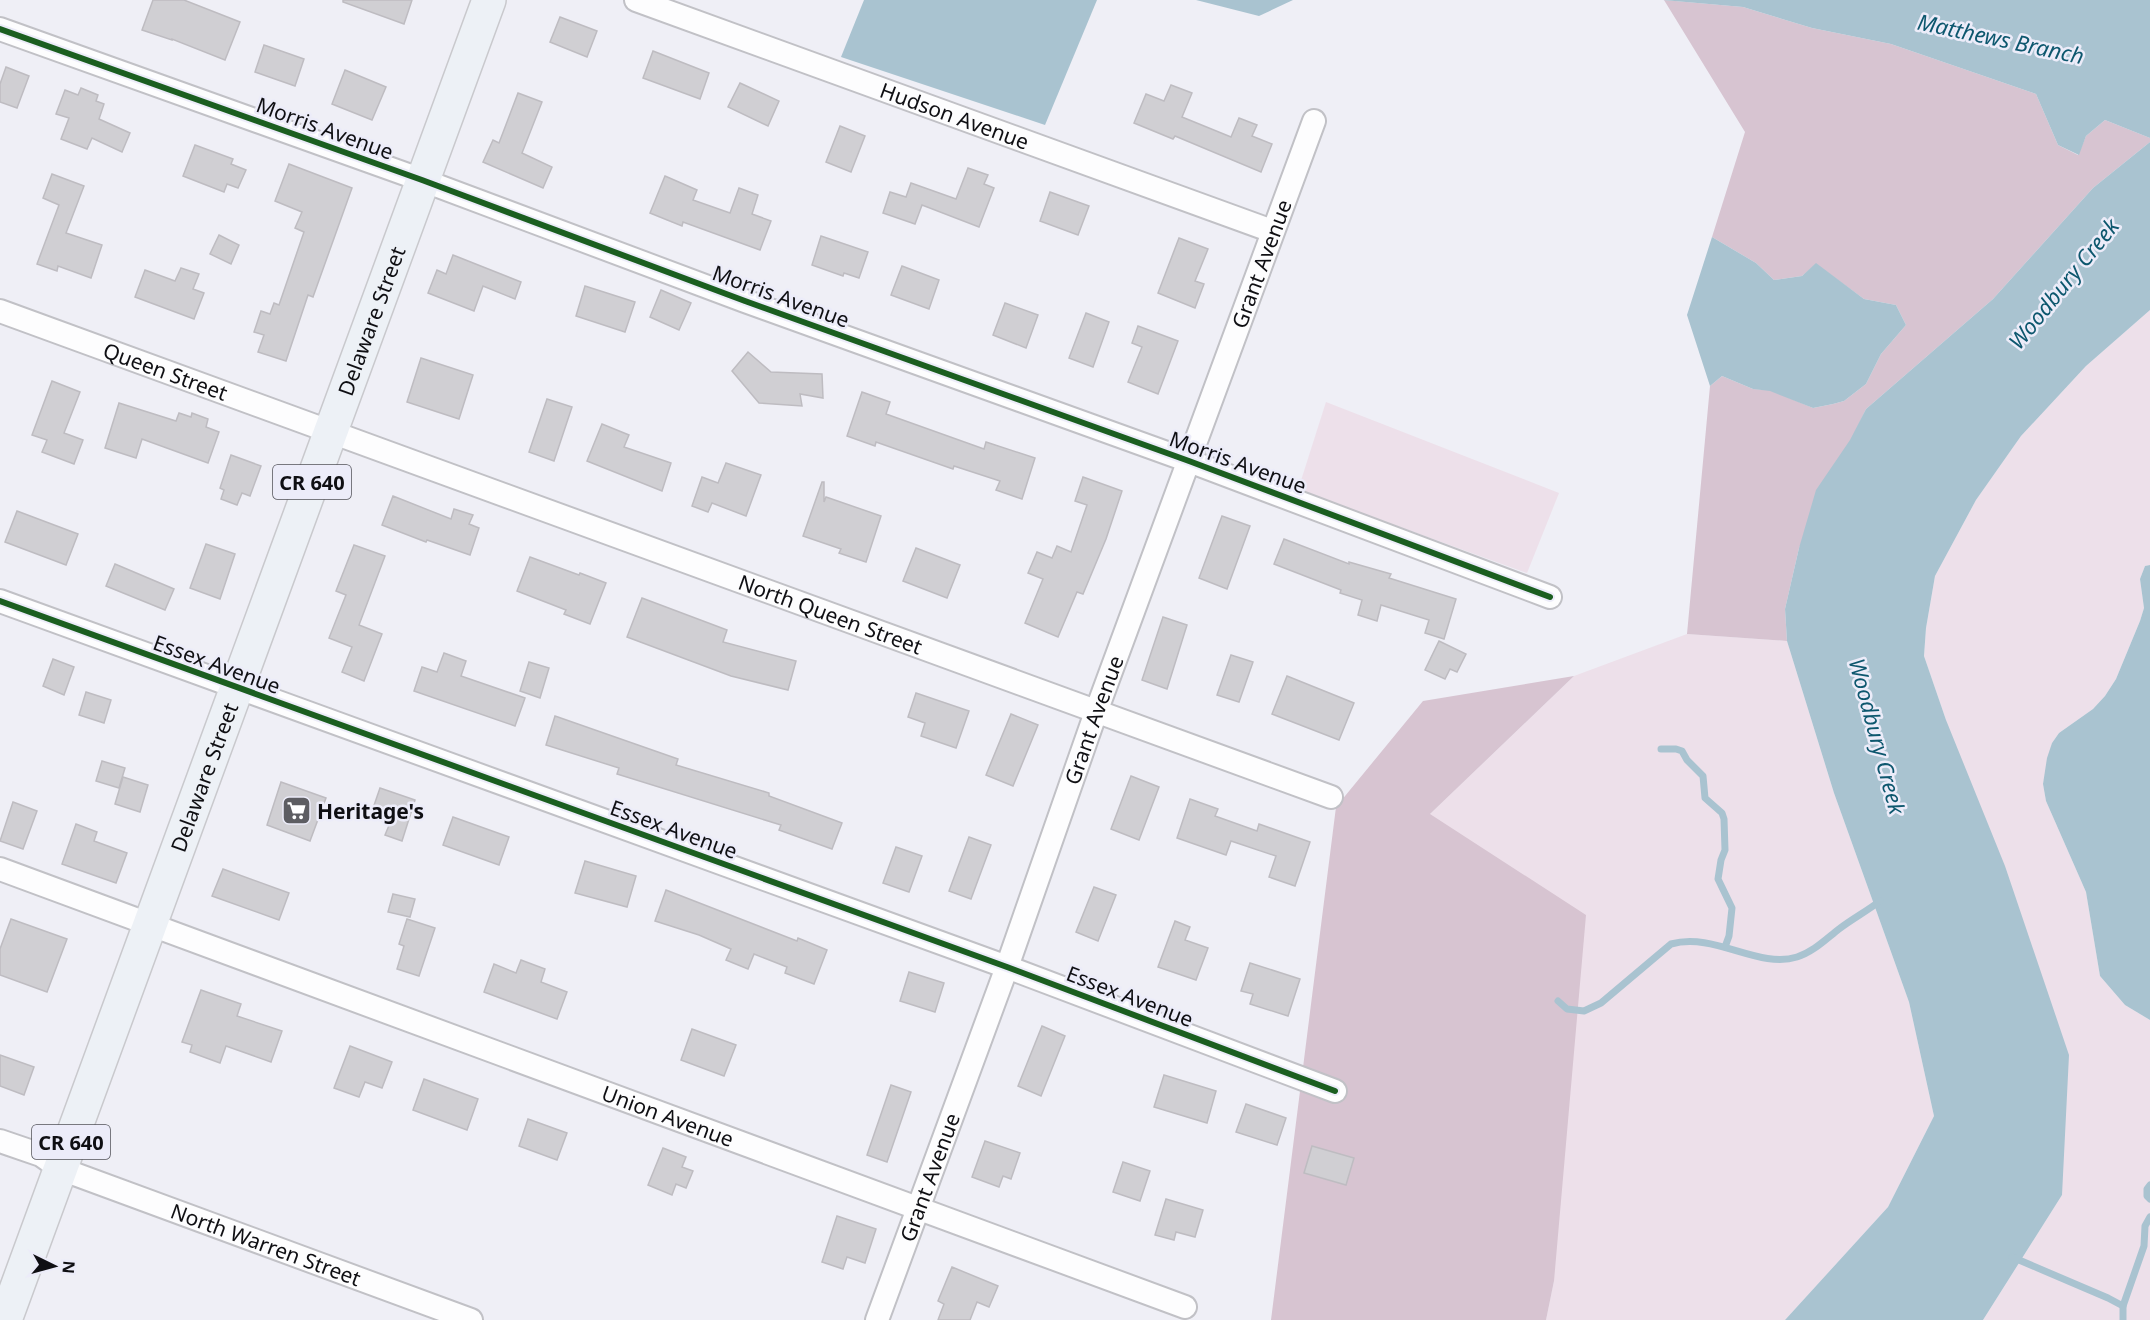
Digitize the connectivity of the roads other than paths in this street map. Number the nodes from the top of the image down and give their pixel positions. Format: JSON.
{"nodes":[{"id":1,"x":489,"y":0,"type":"edge"},
{"id":2,"x":636,"y":0,"type":"edge"},
{"id":3,"x":0,"y":29,"type":"edge"},
{"id":4,"x":1314,"y":121,"type":"dead end"},
{"id":5,"x":422,"y":180,"type":"junction"},
{"id":6,"x":1272,"y":231,"type":"junction"},
{"id":7,"x":0,"y":311,"type":"edge"},
{"id":8,"x":331,"y":431,"type":"junction"},
{"id":9,"x":1189,"y":461,"type":"junction"},
{"id":10,"x":1550,"y":597,"type":"dead end"},
{"id":11,"x":0,"y":601,"type":"edge"},
{"id":12,"x":237,"y":689,"type":"junction"},
{"id":13,"x":1096,"y":712,"type":"junction"},
{"id":14,"x":1330,"y":797,"type":"dead end"},
{"id":15,"x":0,"y":869,"type":"edge"},
{"id":16,"x":151,"y":925,"type":"junction"},
{"id":17,"x":1007,"y":967,"type":"junction"},
{"id":18,"x":1335,"y":1090,"type":"dead end"},
{"id":19,"x":0,"y":1141,"type":"edge"},
{"id":20,"x":61,"y":1169,"type":"junction"},
{"id":21,"x":919,"y":1209,"type":"junction"},
{"id":22,"x":1185,"y":1307,"type":"dead end"},
{"id":23,"x":5,"y":1320,"type":"edge"},
{"id":24,"x":471,"y":1320,"type":"edge"},
{"id":25,"x":877,"y":1320,"type":"edge"}],
"edges":[{"from":1,"to":5,"type":"main road","name":"Delaware Street","number":"CR 640"},
{"from":2,"to":6,"type":"street","name":"Hudson Avenue"},
{"from":3,"to":5,"type":"street","name":"Morris Avenue"},
{"from":4,"to":6,"type":"street","name":"Grant Avenue"},
{"from":5,"to":8,"type":"main road","name":"Delaware Street","number":"CR 640"},
{"from":5,"to":9,"type":"street","name":"Morris Avenue"},
{"from":6,"to":9,"type":"street","name":"Grant Avenue"},
{"from":7,"to":8,"type":"street","name":"Queen Street"},
{"from":8,"to":12,"type":"main road","name":"Delaware Street","number":"CR 640"},
{"from":8,"to":13,"type":"street","name":"North Queen Street"},
{"from":9,"to":10,"type":"street","name":"Morris Avenue"},
{"from":9,"to":13,"type":"street","name":"Grant Avenue"},
{"from":11,"to":12,"type":"street","name":"Essex Avenue"},
{"from":12,"to":16,"type":"main road","name":"Delaware Street","number":"CR 640"},
{"from":12,"to":17,"type":"street","name":"Essex Avenue"},
{"from":13,"to":14,"type":"street","name":"North Queen Street"},
{"from":13,"to":17,"type":"street","name":"Grant Avenue"},
{"from":15,"to":16,"type":"street","name":"Union Avenue"},
{"from":16,"to":20,"type":"main road","name":"Delaware Street","number":"CR 640"},
{"from":16,"to":21,"type":"street","name":"Union Avenue"},
{"from":17,"to":18,"type":"street","name":"Essex Avenue"},
{"from":17,"to":21,"type":"street","name":"Grant Avenue"},
{"from":19,"to":20,"type":"street","name":"North Warren Street"},
{"from":20,"to":23,"type":"main road","name":"Delaware Street","number":"CR 640"},
{"from":20,"to":24,"type":"street","name":"North Warren Street"},
{"from":21,"to":22,"type":"street","name":"Union Avenue"},
{"from":21,"to":25,"type":"street","name":"Grant Avenue"}]}
